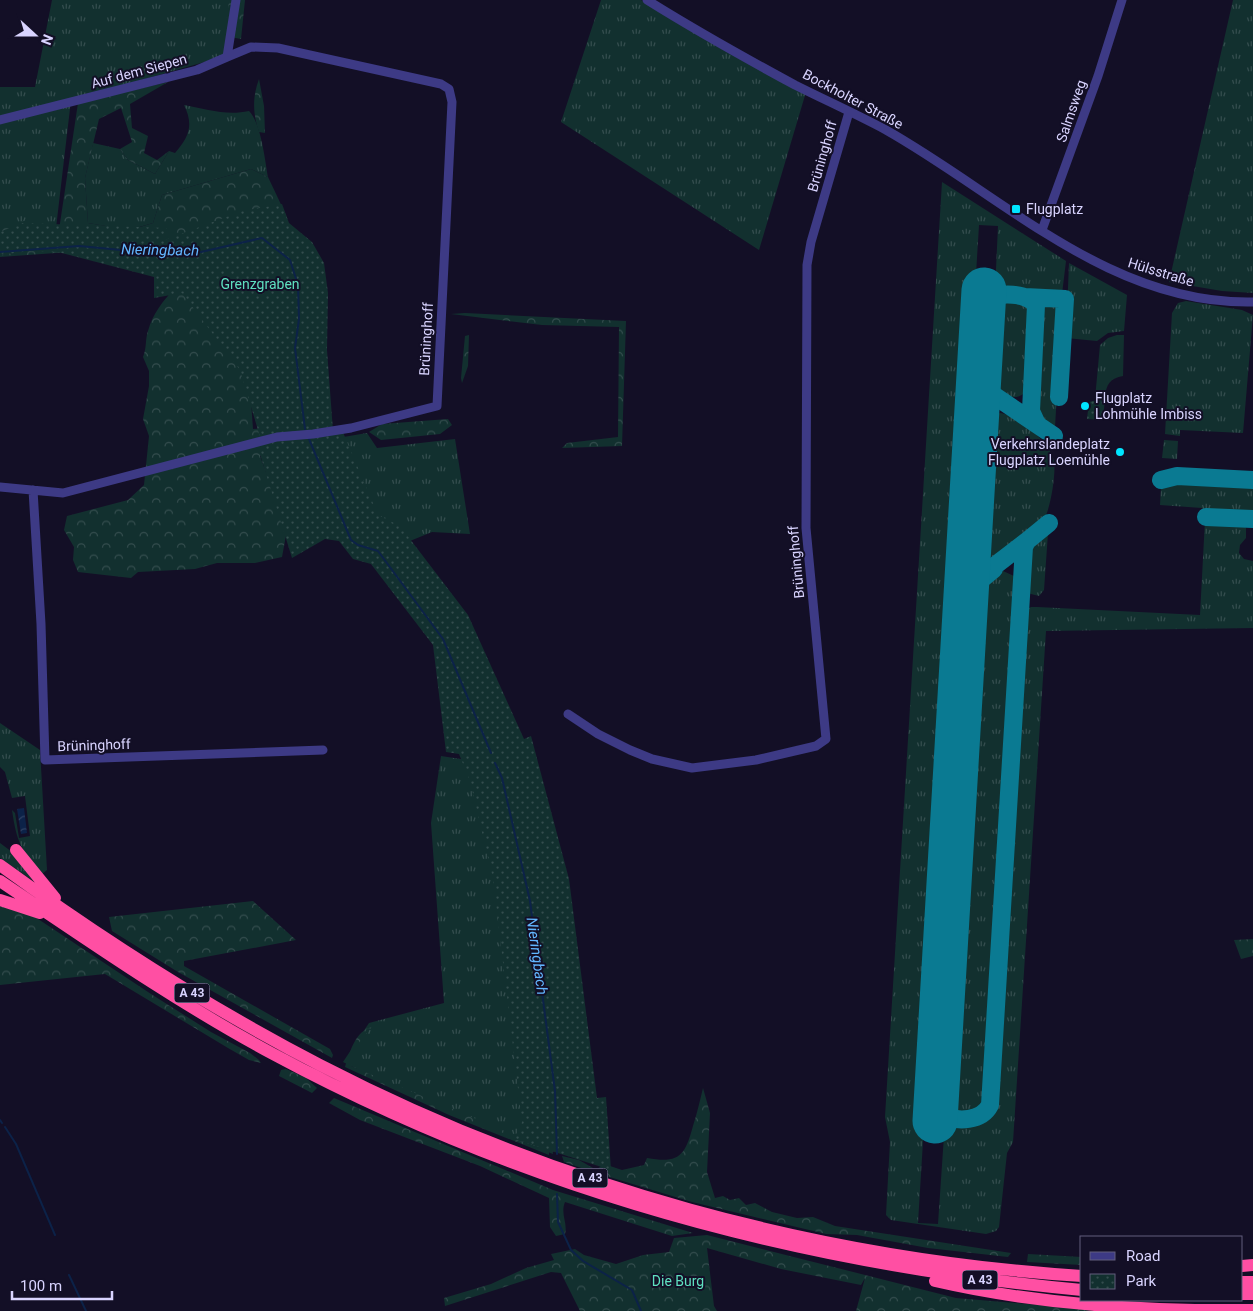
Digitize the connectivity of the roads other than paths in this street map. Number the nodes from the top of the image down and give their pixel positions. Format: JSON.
{"nodes":[{"id":1,"x":236,"y":0,"type":"edge"},
{"id":2,"x":647,"y":0,"type":"edge"},
{"id":3,"x":1122,"y":0,"type":"edge"},
{"id":4,"x":228,"y":57,"type":"junction"},
{"id":5,"x":849,"y":112,"type":"junction"},
{"id":6,"x":0,"y":120,"type":"edge"},
{"id":7,"x":1042,"y":230,"type":"junction"},
{"id":8,"x":1242,"y":302,"type":"junction"},
{"id":9,"x":1253,"y":302,"type":"edge"},
{"id":10,"x":1253,"y":309,"type":"edge"},
{"id":11,"x":0,"y":487,"type":"edge"},
{"id":12,"x":33,"y":490,"type":"junction"},
{"id":13,"x":568,"y":714,"type":"dead end"},
{"id":14,"x":323,"y":750,"type":"dead end"},
{"id":15,"x":16,"y":850,"type":"dead end"},
{"id":16,"x":0,"y":865,"type":"edge"},
{"id":17,"x":0,"y":881,"type":"edge"},
{"id":18,"x":0,"y":900,"type":"edge"},
{"id":19,"x":71,"y":915,"type":"junction"},
{"id":20,"x":57,"y":919,"type":"junction"},
{"id":21,"x":880,"y":1264,"type":"junction"},
{"id":22,"x":1079,"y":1276,"type":"edge"},
{"id":23,"x":1080,"y":1290,"type":"edge"},
{"id":24,"x":1253,"y":1310,"type":"edge"}],
"edges":[{"from":1,"to":4,"type":"street"},
{"from":2,"to":5,"type":"street","name":"Bockholter Straße"},
{"from":3,"to":7,"type":"street","name":"Salmsweg"},
{"from":4,"to":6,"type":"street","name":"Auf dem Siepen"},
{"from":4,"to":12,"type":"street","name":"Brüninghoff"},
{"from":5,"to":7,"type":"street","name":"Bockholter Straße"},
{"from":5,"to":13,"type":"street","name":"Brüninghoff"},
{"from":7,"to":8,"type":"street","name":"Hülsstraße"},
{"from":8,"to":9,"type":"street","name":"Hülsstraße"},
{"from":8,"to":10,"type":"street"},
{"from":11,"to":12,"type":"street","name":"Brüninghoff"},
{"from":12,"to":14,"type":"street","name":"Brüninghoff"},
{"from":15,"to":19,"type":"highway"},
{"from":16,"to":19,"type":"highway","number":"A 43"},
{"from":17,"to":20,"type":"highway","number":"A 43"},
{"from":18,"to":20,"type":"highway"},
{"from":19,"to":22,"type":"highway","number":"A 43"},
{"from":20,"to":21,"type":"highway","number":"A 43"},
{"from":21,"to":23,"type":"highway","number":"A 43"},
{"from":21,"to":24,"type":"highway"}]}
